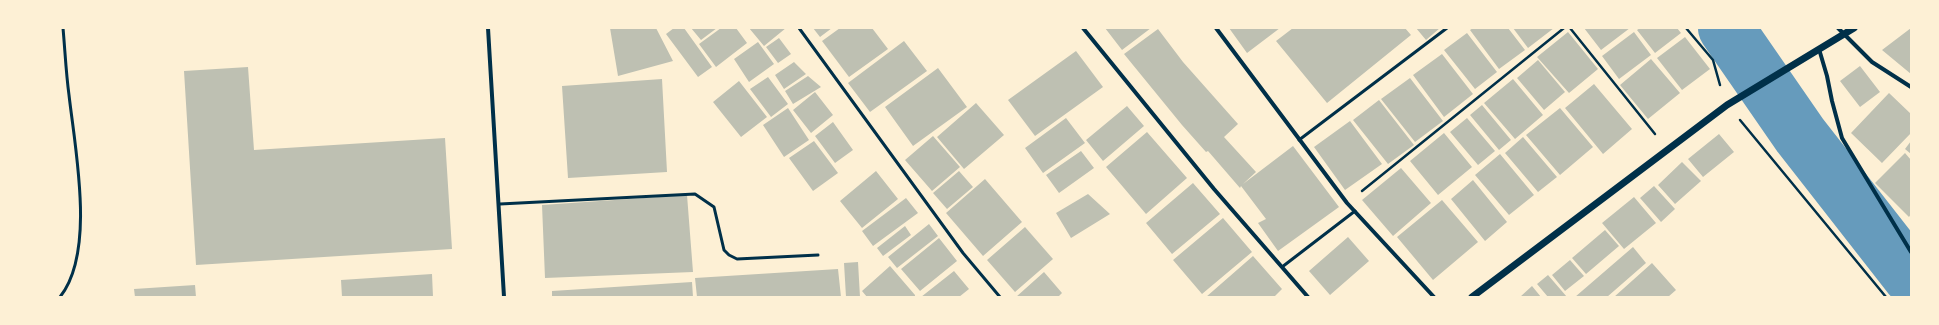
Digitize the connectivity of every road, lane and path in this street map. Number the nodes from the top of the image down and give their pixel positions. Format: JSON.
{"nodes":[{"id":1,"x":63,"y":28,"type":"edge"},
{"id":2,"x":488,"y":28,"type":"edge"},
{"id":3,"x":799,"y":28,"type":"edge"},
{"id":4,"x":1083,"y":28,"type":"edge"},
{"id":5,"x":1216,"y":28,"type":"edge"},
{"id":6,"x":1447,"y":28,"type":"edge"},
{"id":7,"x":1564,"y":28,"type":"edge"},
{"id":8,"x":1570,"y":28,"type":"edge"},
{"id":9,"x":1686,"y":28,"type":"edge"},
{"id":10,"x":1838,"y":28,"type":"edge"},
{"id":11,"x":1854,"y":28,"type":"edge"},
{"id":12,"x":1844,"y":34,"type":"junction"},
{"id":13,"x":1819,"y":49,"type":"junction"},
{"id":14,"x":1911,"y":87,"type":"edge"},
{"id":15,"x":1727,"y":105,"type":"junction"},
{"id":16,"x":1299,"y":140,"type":"junction"},
{"id":17,"x":1668,"y":150,"type":"junction"},
{"id":18,"x":1347,"y":203,"type":"junction"},
{"id":19,"x":500,"y":204,"type":"junction"},
{"id":20,"x":1355,"y":211,"type":"junction"},
{"id":21,"x":1911,"y":252,"type":"edge"},
{"id":22,"x":818,"y":255,"type":"dead end"},
{"id":23,"x":1282,"y":268,"type":"junction"},
{"id":24,"x":60,"y":297,"type":"edge"},
{"id":25,"x":504,"y":297,"type":"edge"},
{"id":26,"x":1000,"y":297,"type":"edge"},
{"id":27,"x":1308,"y":297,"type":"edge"},
{"id":28,"x":1434,"y":297,"type":"edge"},
{"id":29,"x":1472,"y":297,"type":"edge"},
{"id":30,"x":1886,"y":297,"type":"edge"}],
"edges":[{"from":1,"to":24,"type":"lane"},
{"from":2,"to":19,"type":"street"},
{"from":3,"to":26,"type":"lane"},
{"from":4,"to":23,"type":"street"},
{"from":5,"to":16,"type":"street"},
{"from":6,"to":16,"type":"lane"},
{"from":7,"to":18,"type":"path"},
{"from":8,"to":17,"type":"path"},
{"from":9,"to":15,"type":"path"},
{"from":10,"to":12,"type":"street"},
{"from":11,"to":12,"type":"street"},
{"from":12,"to":13,"type":"street"},
{"from":12,"to":14,"type":"street"},
{"from":13,"to":15,"type":"street"},
{"from":13,"to":21,"type":"street"},
{"from":15,"to":17,"type":"street"},
{"from":15,"to":30,"type":"path"},
{"from":16,"to":18,"type":"street"},
{"from":17,"to":29,"type":"street"},
{"from":18,"to":20,"type":"street"},
{"from":19,"to":22,"type":"lane"},
{"from":19,"to":25,"type":"street"},
{"from":20,"to":23,"type":"lane"},
{"from":20,"to":28,"type":"street"},
{"from":23,"to":27,"type":"street"}]}
